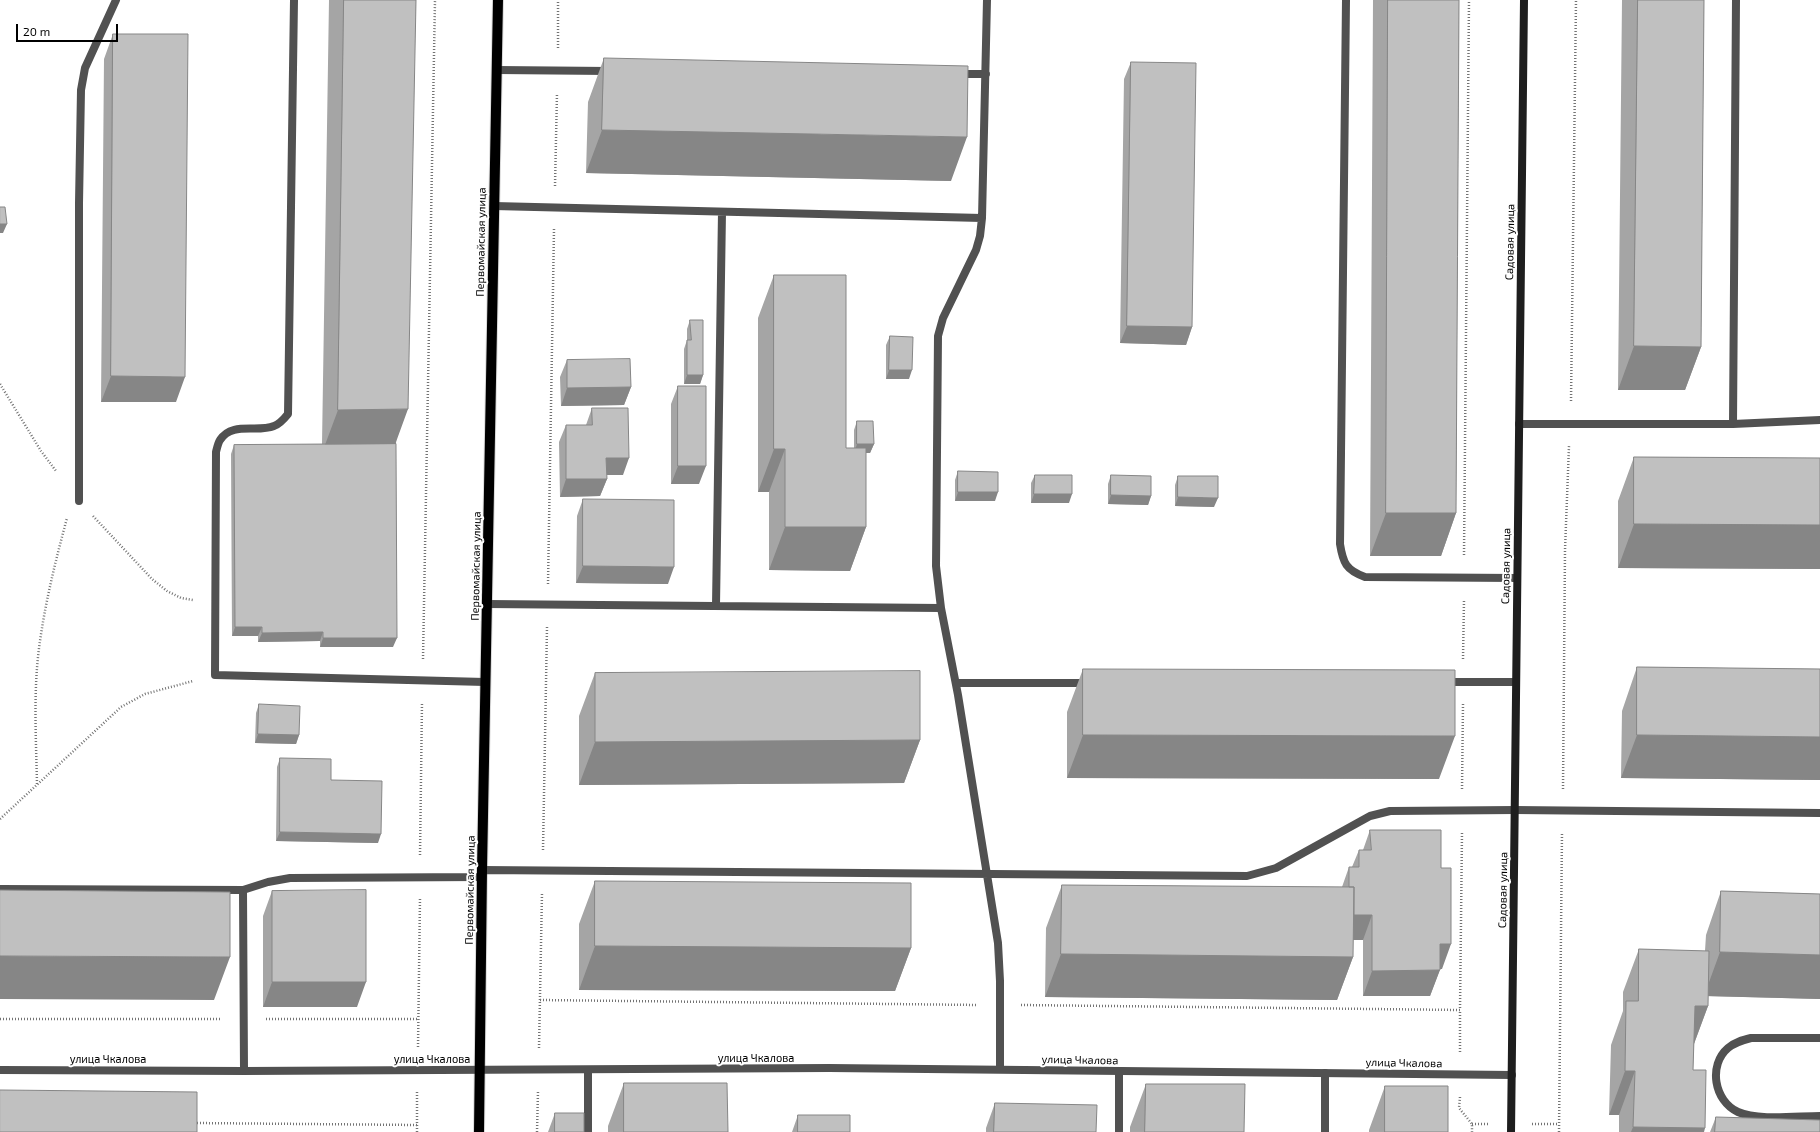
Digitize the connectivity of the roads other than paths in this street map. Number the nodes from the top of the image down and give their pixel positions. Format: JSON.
{"nodes":[{"id":1,"x":116,"y":0,"type":"edge"},
{"id":2,"x":294,"y":0,"type":"edge"},
{"id":3,"x":498,"y":0,"type":"edge"},
{"id":4,"x":987,"y":0,"type":"edge"},
{"id":5,"x":1346,"y":0,"type":"edge"},
{"id":6,"x":1524,"y":0,"type":"edge"},
{"id":7,"x":1736,"y":0,"type":"edge"},
{"id":8,"x":497,"y":70,"type":"junction"},
{"id":9,"x":621,"y":71,"type":"edge"},
{"id":10,"x":946,"y":74,"type":"edge"},
{"id":11,"x":986,"y":74,"type":"junction"},
{"id":12,"x":494,"y":206,"type":"junction"},
{"id":13,"x":722,"y":212,"type":"junction"},
{"id":14,"x":982,"y":218,"type":"junction"},
{"id":15,"x":1820,"y":420,"type":"edge"},
{"id":16,"x":1519,"y":424,"type":"junction"},
{"id":17,"x":1733,"y":424,"type":"junction"},
{"id":18,"x":79,"y":500,"type":"road end"},
{"id":19,"x":1517,"y":578,"type":"junction"},
{"id":20,"x":487,"y":604,"type":"junction"},
{"id":21,"x":716,"y":605,"type":"junction"},
{"id":22,"x":941,"y":608,"type":"junction"},
{"id":23,"x":485,"y":682,"type":"junction"},
{"id":24,"x":1439,"y":682,"type":"edge"},
{"id":25,"x":1516,"y":682,"type":"junction"},
{"id":26,"x":956,"y":683,"type":"junction"},
{"id":27,"x":1099,"y":683,"type":"edge"},
{"id":28,"x":1515,"y":810,"type":"junction"},
{"id":29,"x":1820,"y":813,"type":"edge"},
{"id":30,"x":482,"y":873,"type":"junction"},
{"id":31,"x":986,"y":875,"type":"junction"},
{"id":32,"x":0,"y":889,"type":"edge"},
{"id":33,"x":243,"y":890,"type":"junction"},
{"id":34,"x":1820,"y":1038,"type":"edge"},
{"id":35,"x":0,"y":1070,"type":"edge"},
{"id":36,"x":479,"y":1070,"type":"junction"},
{"id":37,"x":588,"y":1070,"type":"junction"},
{"id":38,"x":1000,"y":1070,"type":"junction"},
{"id":39,"x":244,"y":1071,"type":"junction"},
{"id":40,"x":1119,"y":1071,"type":"junction"},
{"id":41,"x":1325,"y":1073,"type":"junction"},
{"id":42,"x":1512,"y":1076,"type":"junction"},
{"id":43,"x":1820,"y":1116,"type":"edge"},
{"id":44,"x":479,"y":1132,"type":"edge"},
{"id":45,"x":588,"y":1132,"type":"edge"},
{"id":46,"x":1119,"y":1132,"type":"edge"},
{"id":47,"x":1324,"y":1132,"type":"edge"},
{"id":48,"x":1511,"y":1132,"type":"edge"}],
"edges":[{"from":1,"to":18,"type":"street"},
{"from":2,"to":23,"type":"street"},
{"from":3,"to":8,"type":"main road","name":"Первомайская улица"},
{"from":4,"to":11,"type":"street"},
{"from":5,"to":19,"type":"street"},
{"from":6,"to":16,"type":"street","name":"Садовая улица"},
{"from":7,"to":17,"type":"street"},
{"from":8,"to":9,"type":"street"},
{"from":8,"to":12,"type":"main road","name":"Первомайская улица"},
{"from":10,"to":11,"type":"street"},
{"from":11,"to":14,"type":"street"},
{"from":12,"to":13,"type":"street"},
{"from":12,"to":20,"type":"main road","name":"Первомайская улица"},
{"from":13,"to":14,"type":"street"},
{"from":13,"to":21,"type":"street"},
{"from":14,"to":22,"type":"street"},
{"from":15,"to":17,"type":"street"},
{"from":16,"to":17,"type":"street"},
{"from":16,"to":19,"type":"street","name":"Садовая улица"},
{"from":19,"to":25,"type":"street","name":"Садовая улица"},
{"from":20,"to":21,"type":"street"},
{"from":20,"to":23,"type":"main road","name":"Первомайская улица"},
{"from":21,"to":22,"type":"street"},
{"from":22,"to":26,"type":"street"},
{"from":23,"to":30,"type":"main road","name":"Первомайская улица"},
{"from":24,"to":25,"type":"street"},
{"from":25,"to":28,"type":"street","name":"Садовая улица"},
{"from":26,"to":27,"type":"street"},
{"from":26,"to":31,"type":"street"},
{"from":28,"to":29,"type":"street"},
{"from":28,"to":31,"type":"street"},
{"from":28,"to":42,"type":"street","name":"Садовая улица"},
{"from":30,"to":31,"type":"street"},
{"from":30,"to":33,"type":"street"},
{"from":30,"to":36,"type":"main road","name":"Первомайская улица"},
{"from":31,"to":38,"type":"street"},
{"from":32,"to":33,"type":"street"},
{"from":33,"to":39,"type":"street"},
{"from":34,"to":43,"type":"street"},
{"from":35,"to":39,"type":"street","name":"улица Чкалова"},
{"from":36,"to":37,"type":"street","name":"улица Чкалова"},
{"from":36,"to":39,"type":"street","name":"улица Чкалова"},
{"from":36,"to":44,"type":"main road","name":"Первомайская улица"},
{"from":37,"to":38,"type":"street","name":"улица Чкалова"},
{"from":37,"to":45,"type":"street"},
{"from":38,"to":40,"type":"street","name":"улица Чкалова"},
{"from":40,"to":41,"type":"street","name":"улица Чкалова"},
{"from":40,"to":46,"type":"street"},
{"from":41,"to":42,"type":"street","name":"улица Чкалова"},
{"from":41,"to":47,"type":"street"},
{"from":42,"to":48,"type":"street","name":"Садовая улица"}]}
